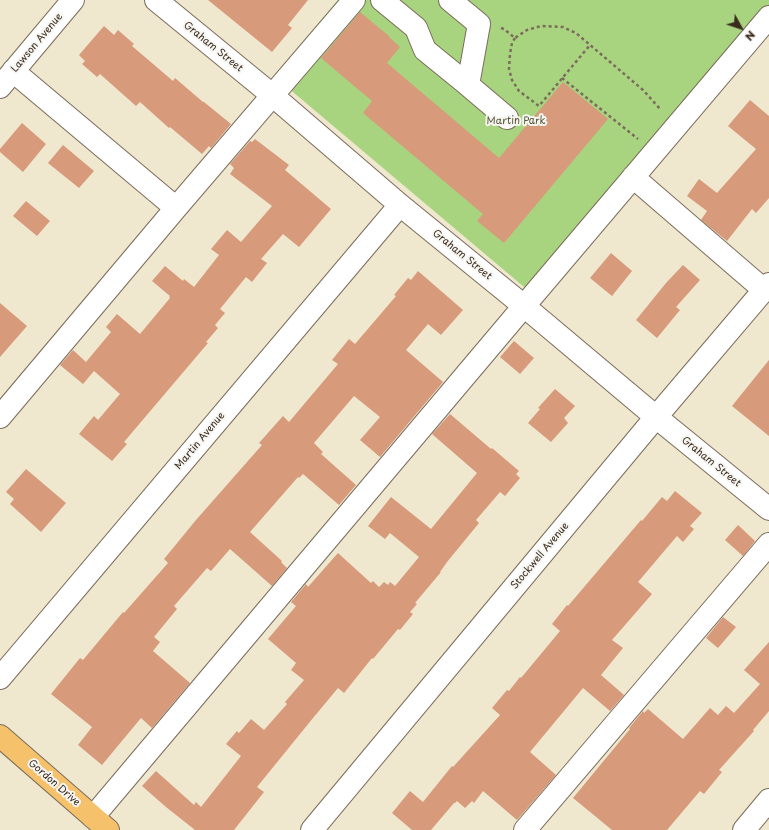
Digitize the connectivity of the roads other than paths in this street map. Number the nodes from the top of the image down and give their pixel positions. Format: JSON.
{"nodes":[{"id":1,"x":73,"y":0,"type":"edge"},
{"id":2,"x":156,"y":0,"type":"edge"},
{"id":3,"x":354,"y":0,"type":"edge"},
{"id":4,"x":382,"y":0,"type":"edge"},
{"id":5,"x":450,"y":0,"type":"edge"},
{"id":6,"x":769,"y":17,"type":"edge"},
{"id":7,"x":6,"y":79,"type":"edge"},
{"id":8,"x":468,"y":85,"type":"junction"},
{"id":9,"x":272,"y":95,"type":"junction"},
{"id":10,"x":507,"y":118,"type":"dead end"},
{"id":11,"x":633,"y":177,"type":"junction"},
{"id":12,"x":400,"y":205,"type":"junction"},
{"id":13,"x":176,"y":208,"type":"junction"},
{"id":14,"x":766,"y":287,"type":"edge"},
{"id":15,"x":524,"y":306,"type":"junction"},
{"id":16,"x":0,"y":417,"type":"edge"},
{"id":17,"x":656,"y":417,"type":"junction"},
{"id":18,"x":769,"y":509,"type":"edge"},
{"id":19,"x":769,"y":544,"type":"edge"},
{"id":20,"x":0,"y":678,"type":"edge"},
{"id":21,"x":0,"y":736,"type":"edge"},
{"id":22,"x":769,"y":800,"type":"edge"},
{"id":23,"x":101,"y":823,"type":"edge"},
{"id":24,"x":312,"y":830,"type":"edge"},
{"id":25,"x":526,"y":830,"type":"edge"},
{"id":26,"x":744,"y":830,"type":"edge"}],
"edges":[{"from":1,"to":7,"type":"street","name":"Lawson Avenue"},
{"from":2,"to":9,"type":"street","name":"Graham Street"},
{"from":3,"to":9,"type":"street"},
{"from":4,"to":8,"type":"street"},
{"from":5,"to":8,"type":"street"},
{"from":6,"to":11,"type":"street"},
{"from":7,"to":13,"type":"street"},
{"from":8,"to":10,"type":"street"},
{"from":9,"to":12,"type":"street","name":"Graham Street"},
{"from":9,"to":13,"type":"street"},
{"from":11,"to":14,"type":"street"},
{"from":11,"to":15,"type":"street"},
{"from":12,"to":15,"type":"street","name":"Graham Street"},
{"from":12,"to":20,"type":"street","name":"Martin Avenue"},
{"from":13,"to":16,"type":"street"},
{"from":14,"to":17,"type":"street","name":"Stockwell Avenue"},
{"from":15,"to":17,"type":"street","name":"Graham Street"},
{"from":15,"to":23,"type":"street"},
{"from":17,"to":18,"type":"street","name":"Graham Street"},
{"from":17,"to":24,"type":"street","name":"Stockwell Avenue"},
{"from":19,"to":25,"type":"street"},
{"from":21,"to":23,"type":"main road","name":"Gordon Drive"},
{"from":22,"to":26,"type":"street"}]}
